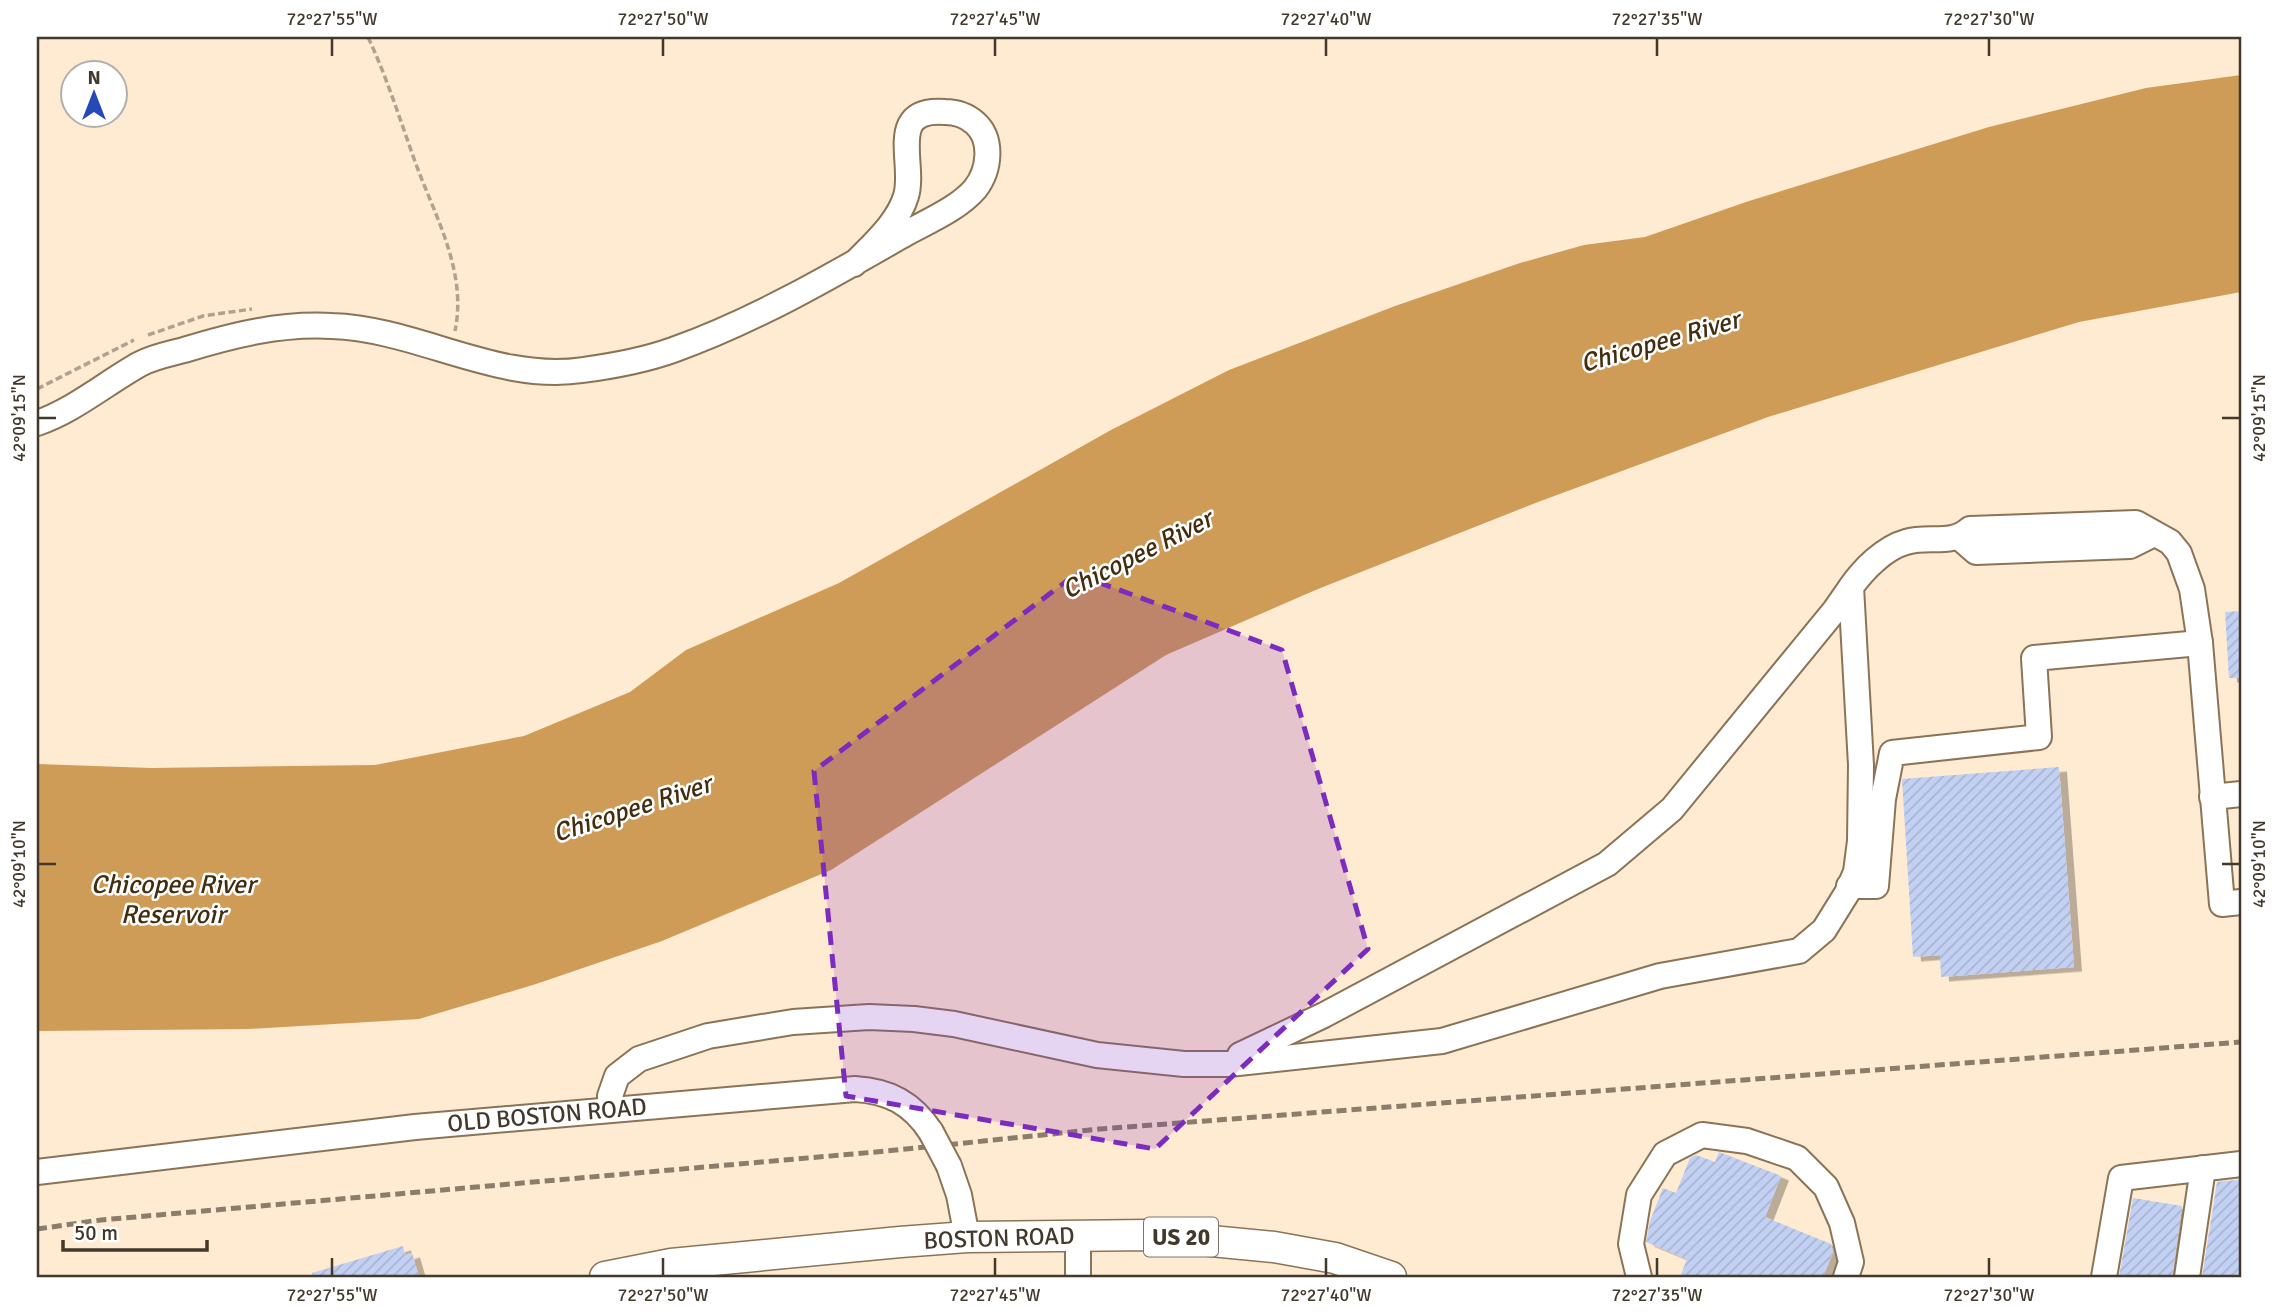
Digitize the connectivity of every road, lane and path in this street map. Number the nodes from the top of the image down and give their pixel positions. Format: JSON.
{"nodes":[{"id":1,"x":368,"y":37,"type":"edge"},
{"id":2,"x":854,"y":264,"type":"junction"},
{"id":3,"x":450,"y":350,"type":"junction"},
{"id":4,"x":37,"y":423,"type":"edge"},
{"id":5,"x":1850,"y":587,"type":"junction"},
{"id":6,"x":2200,"y":643,"type":"junction"},
{"id":7,"x":2241,"y":794,"type":"edge"},
{"id":8,"x":2213,"y":797,"type":"junction"},
{"id":9,"x":1849,"y":886,"type":"junction"},
{"id":10,"x":2241,"y":902,"type":"edge"},
{"id":11,"x":1213,"y":1064,"type":"junction"},
{"id":12,"x":611,"y":1109,"type":"junction"},
{"id":13,"x":2241,"y":1164,"type":"edge"},
{"id":14,"x":2203,"y":1168,"type":"junction"},
{"id":15,"x":37,"y":1172,"type":"edge"},
{"id":16,"x":1077,"y":1236,"type":"junction"},
{"id":17,"x":967,"y":1237,"type":"junction"},
{"id":18,"x":605,"y":1277,"type":"edge"},
{"id":19,"x":1078,"y":1277,"type":"edge"},
{"id":20,"x":1391,"y":1277,"type":"edge"},
{"id":21,"x":1639,"y":1277,"type":"edge"},
{"id":22,"x":1846,"y":1277,"type":"edge"},
{"id":23,"x":2104,"y":1277,"type":"edge"},
{"id":24,"x":2187,"y":1277,"type":"edge"}],
"edges":[{"from":1,"to":3,"type":"path"},
{"from":2,"to":2,"type":"street"},
{"from":2,"to":3,"type":"street"},
{"from":3,"to":4,"type":"street"},
{"from":5,"to":6,"type":"street"},
{"from":5,"to":9,"type":"street"},
{"from":5,"to":11,"type":"street"},
{"from":6,"to":8,"type":"street"},
{"from":6,"to":9,"type":"street"},
{"from":7,"to":8,"type":"street"},
{"from":8,"to":10,"type":"street"},
{"from":9,"to":11,"type":"street"},
{"from":11,"to":12,"type":"street"},
{"from":12,"to":15,"type":"street","name":"OLD BOSTON ROAD"},
{"from":12,"to":17,"type":"street","name":"OLD BOSTON ROAD","bridge":true},
{"from":13,"to":14,"type":"street"},
{"from":14,"to":23,"type":"street"},
{"from":14,"to":24,"type":"street"},
{"from":16,"to":17,"type":"main road","name":"BOSTON ROAD","number":"US 20"},
{"from":16,"to":19,"type":"street"},
{"from":16,"to":20,"type":"main road","name":"BOSTON ROAD","number":"US 20"},
{"from":17,"to":18,"type":"main road","name":"BOSTON ROAD","number":"US 20"},
{"from":21,"to":22,"type":"street"}]}
